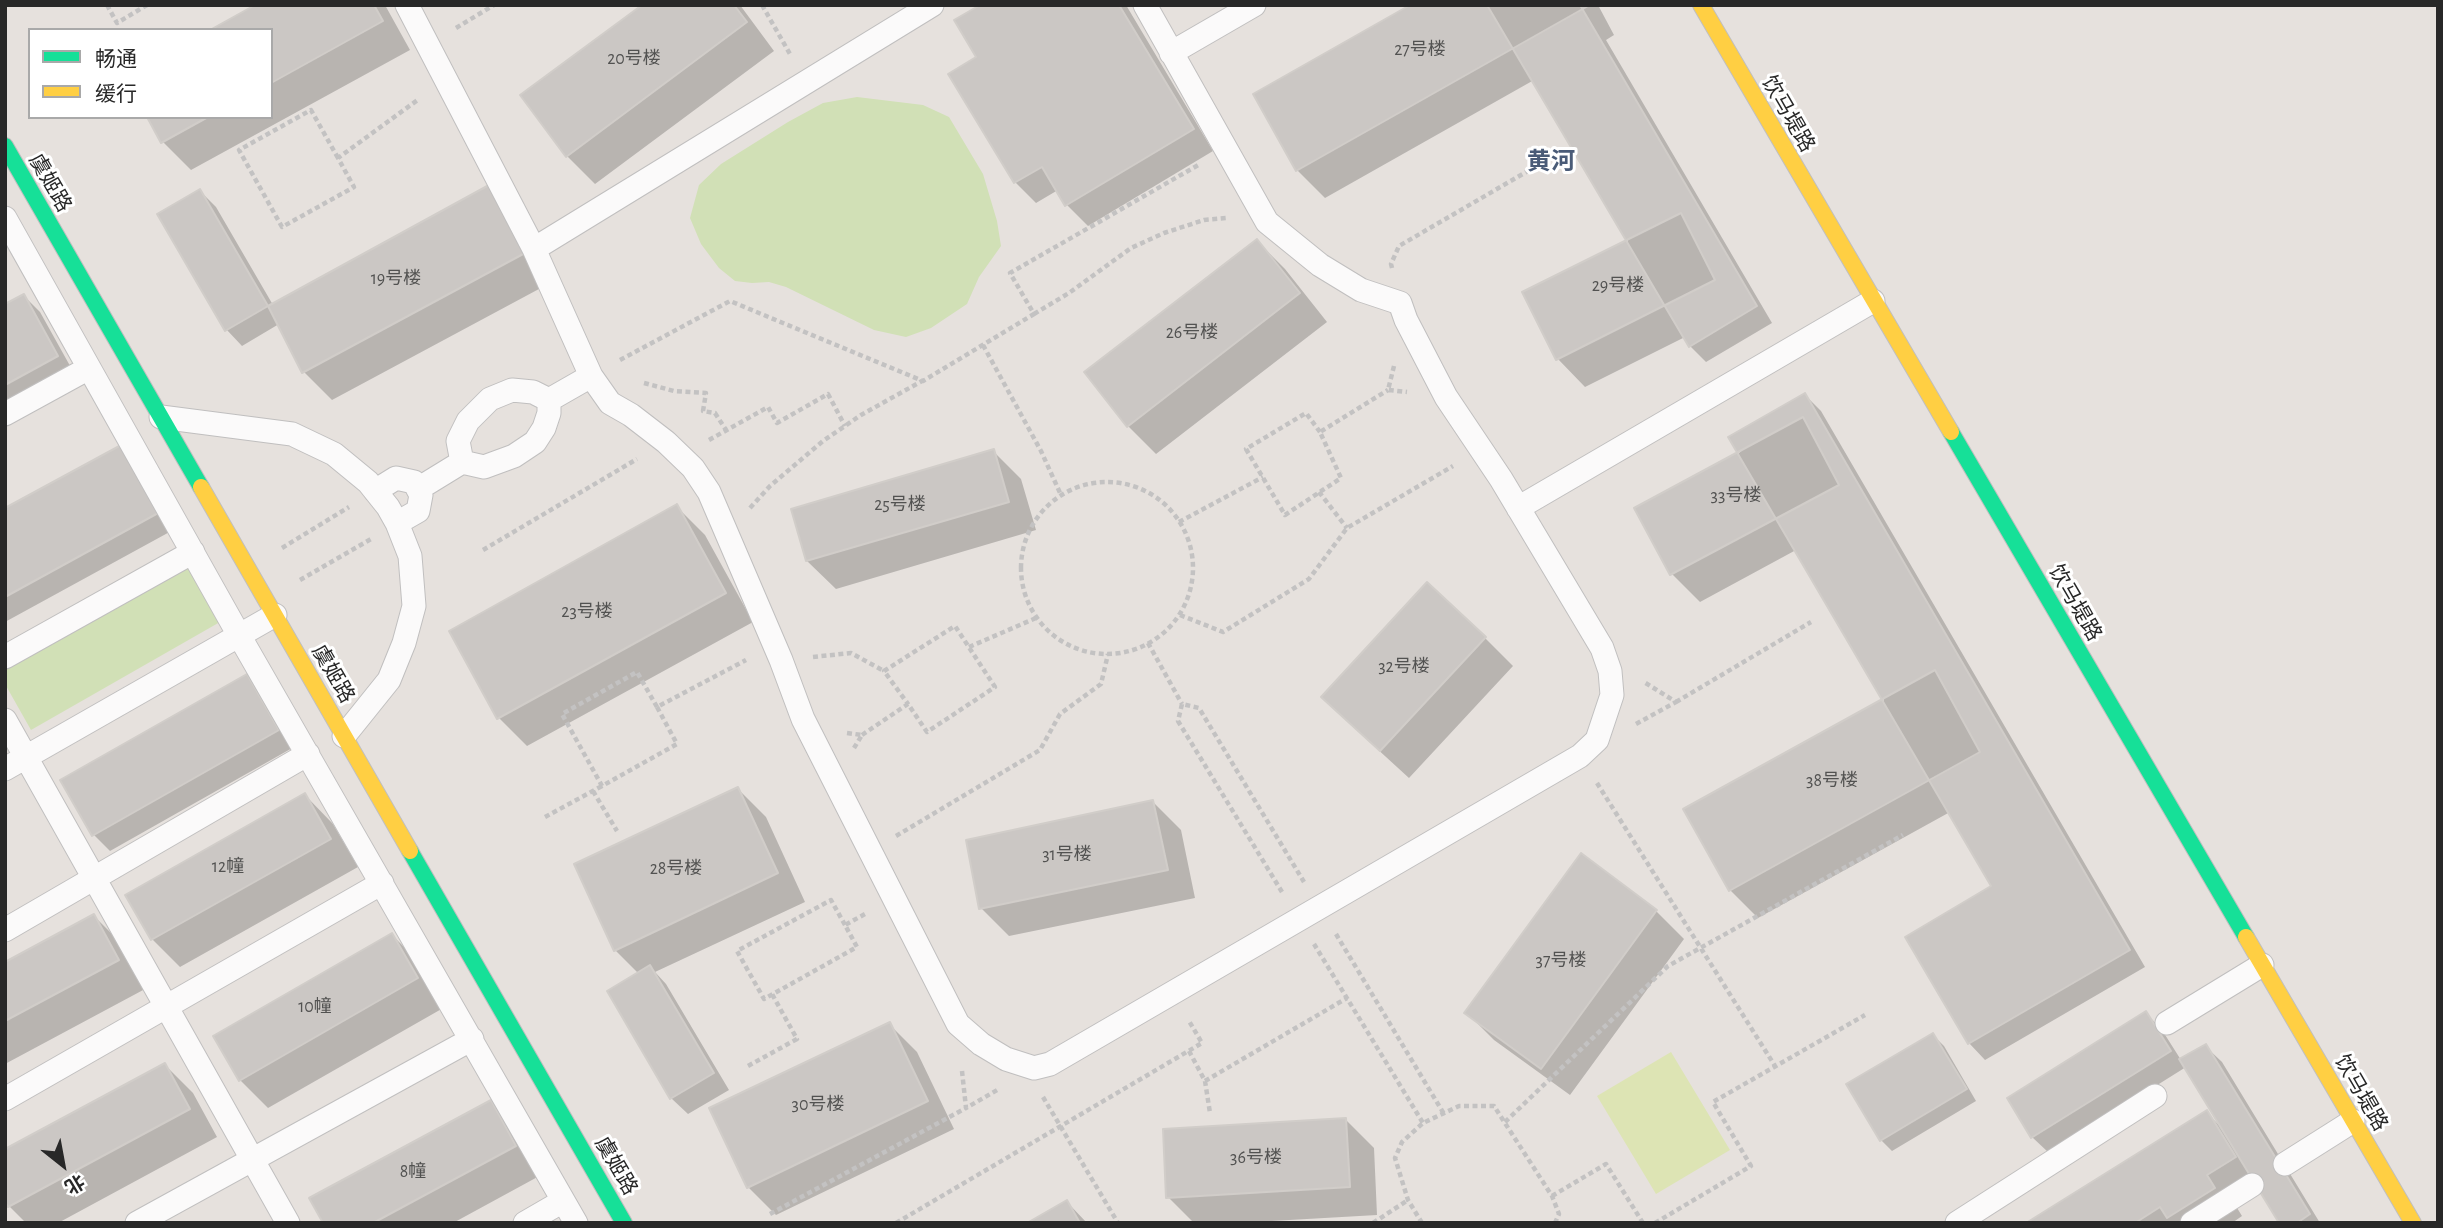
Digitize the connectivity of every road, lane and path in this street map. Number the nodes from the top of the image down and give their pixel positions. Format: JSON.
{"nodes":[{"id":1,"x":107,"y":5,"type":"edge"},
{"id":2,"x":147,"y":5,"type":"edge"},
{"id":3,"x":407,"y":5,"type":"edge"},
{"id":4,"x":494,"y":5,"type":"edge"},
{"id":5,"x":762,"y":5,"type":"edge"},
{"id":6,"x":932,"y":5,"type":"edge"},
{"id":7,"x":1145,"y":5,"type":"edge"},
{"id":8,"x":1254,"y":5,"type":"edge"},
{"id":9,"x":1700,"y":5,"type":"edge"},
{"id":10,"x":427,"y":44,"type":"junction"},
{"id":11,"x":1171,"y":53,"type":"junction"},
{"id":12,"x":445,"y":79,"type":"junction"},
{"id":13,"x":807,"y":82,"type":"junction"},
{"id":14,"x":5,"y":146,"type":"edge"},
{"id":15,"x":1225,"y":149,"type":"junction"},
{"id":16,"x":338,"y":158,"type":"junction"},
{"id":17,"x":1533,"y":168,"type":"dead end"},
{"id":18,"x":5,"y":218,"type":"edge"},
{"id":19,"x":1268,"y":222,"type":"junction"},
{"id":20,"x":13,"y":248,"type":"edge"},
{"id":21,"x":534,"y":249,"type":"junction"},
{"id":22,"x":1873,"y":301,"type":"junction"},
{"id":23,"x":1400,"y":303,"type":"junction"},
{"id":24,"x":1034,"y":314,"type":"junction"},
{"id":25,"x":983,"y":345,"type":"junction"},
{"id":26,"x":89,"y":368,"type":"junction"},
{"id":27,"x":622,"y":369,"type":"dead end"},
{"id":28,"x":591,"y":376,"type":"junction"},
{"id":29,"x":638,"y":381,"type":"dead end"},
{"id":30,"x":923,"y":381,"type":"junction"},
{"id":31,"x":1388,"y":390,"type":"dead end"},
{"id":32,"x":549,"y":400,"type":"junction"},
{"id":33,"x":5,"y":414,"type":"edge"},
{"id":34,"x":161,"y":417,"type":"junction"},
{"id":35,"x":845,"y":426,"type":"junction"},
{"id":36,"x":726,"y":430,"type":"junction"},
{"id":37,"x":1320,"y":432,"type":"junction"},
{"id":38,"x":660,"y":438,"type":"junction"},
{"id":39,"x":1481,"y":450,"type":"junction"},
{"id":40,"x":462,"y":462,"type":"junction"},
{"id":41,"x":693,"y":468,"type":"junction"},
{"id":42,"x":1263,"y":477,"type":"junction"},
{"id":43,"x":418,"y":489,"type":"junction"},
{"id":44,"x":375,"y":491,"type":"junction"},
{"id":45,"x":1319,"y":492,"type":"junction"},
{"id":46,"x":1062,"y":495,"type":"junction"},
{"id":47,"x":1518,"y":508,"type":"junction"},
{"id":48,"x":1179,"y":522,"type":"junction"},
{"id":49,"x":397,"y":523,"type":"junction"},
{"id":50,"x":1347,"y":528,"type":"junction"},
{"id":51,"x":726,"y":533,"type":"junction"},
{"id":52,"x":483,"y":550,"type":"dead end"},
{"id":53,"x":193,"y":552,"type":"junction"},
{"id":54,"x":248,"y":568,"type":"junction"},
{"id":55,"x":271,"y":608,"type":"junction"},
{"id":56,"x":1180,"y":615,"type":"junction"},
{"id":57,"x":1036,"y":618,"type":"junction"},
{"id":58,"x":1811,"y":622,"type":"dead end"},
{"id":59,"x":240,"y":636,"type":"junction"},
{"id":60,"x":1148,"y":643,"type":"junction"},
{"id":61,"x":969,"y":647,"type":"junction"},
{"id":62,"x":778,"y":652,"type":"junction"},
{"id":63,"x":1108,"y":654,"type":"junction"},
{"id":64,"x":5,"y":657,"type":"edge"},
{"id":65,"x":884,"y":671,"type":"junction"},
{"id":66,"x":1676,"y":702,"type":"dead end"},
{"id":67,"x":908,"y":704,"type":"junction"},
{"id":68,"x":1182,"y":704,"type":"dead end"},
{"id":69,"x":657,"y":707,"type":"junction"},
{"id":70,"x":5,"y":720,"type":"edge"},
{"id":71,"x":344,"y":736,"type":"junction"},
{"id":72,"x":862,"y":736,"type":"dead end"},
{"id":73,"x":308,"y":754,"type":"junction"},
{"id":74,"x":1580,"y":756,"type":"junction"},
{"id":75,"x":26,"y":757,"type":"junction"},
{"id":76,"x":5,"y":769,"type":"edge"},
{"id":77,"x":602,"y":786,"type":"junction"},
{"id":78,"x":593,"y":791,"type":"junction"},
{"id":79,"x":545,"y":817,"type":"dead end"},
{"id":80,"x":617,"y":831,"type":"dead end"},
{"id":81,"x":1903,"y":835,"type":"dead end"},
{"id":82,"x":870,"y":851,"type":"junction"},
{"id":83,"x":95,"y":878,"type":"junction"},
{"id":84,"x":382,"y":883,"type":"junction"},
{"id":85,"x":894,"y":899,"type":"junction"},
{"id":86,"x":845,"y":925,"type":"junction"},
{"id":87,"x":5,"y":930,"type":"edge"},
{"id":88,"x":1699,"y":947,"type":"junction"},
{"id":89,"x":2262,"y":965,"type":"junction"},
{"id":90,"x":1173,"y":993,"type":"junction"},
{"id":91,"x":772,"y":994,"type":"junction"},
{"id":92,"x":1347,"y":998,"type":"dead end"},
{"id":93,"x":167,"y":1007,"type":"junction"},
{"id":94,"x":1866,"y":1015,"type":"dead end"},
{"id":95,"x":2167,"y":1023,"type":"dead end"},
{"id":96,"x":472,"y":1039,"type":"junction"},
{"id":97,"x":1189,"y":1051,"type":"junction"},
{"id":98,"x":748,"y":1066,"type":"dead end"},
{"id":99,"x":1775,"y":1066,"type":"junction"},
{"id":100,"x":1034,"y":1068,"type":"junction"},
{"id":101,"x":1205,"y":1081,"type":"junction"},
{"id":102,"x":2155,"y":1096,"type":"dead end"},
{"id":103,"x":5,"y":1098,"type":"edge"},
{"id":104,"x":966,"y":1108,"type":"dead end"},
{"id":105,"x":1210,"y":1113,"type":"dead end"},
{"id":106,"x":2353,"y":1121,"type":"junction"},
{"id":107,"x":1505,"y":1122,"type":"junction"},
{"id":108,"x":1061,"y":1127,"type":"junction"},
{"id":109,"x":253,"y":1160,"type":"junction"},
{"id":110,"x":2285,"y":1164,"type":"dead end"},
{"id":111,"x":2252,"y":1185,"type":"dead end"},
{"id":112,"x":1552,"y":1196,"type":"junction"},
{"id":113,"x":1408,"y":1200,"type":"junction"},
{"id":114,"x":564,"y":1201,"type":"junction"},
{"id":115,"x":770,"y":1214,"type":"dead end"},
{"id":116,"x":1665,"y":1217,"type":"junction"},
{"id":117,"x":137,"y":1223,"type":"edge"},
{"id":118,"x":288,"y":1223,"type":"edge"},
{"id":119,"x":525,"y":1223,"type":"edge"},
{"id":120,"x":576,"y":1223,"type":"edge"},
{"id":121,"x":624,"y":1223,"type":"edge"},
{"id":122,"x":896,"y":1223,"type":"edge"},
{"id":123,"x":1118,"y":1223,"type":"edge"},
{"id":124,"x":1373,"y":1223,"type":"edge"},
{"id":125,"x":1422,"y":1223,"type":"edge"},
{"id":126,"x":1555,"y":1223,"type":"edge"},
{"id":127,"x":1643,"y":1223,"type":"edge"},
{"id":128,"x":1655,"y":1223,"type":"edge"},
{"id":129,"x":1669,"y":1223,"type":"edge"},
{"id":130,"x":1957,"y":1223,"type":"edge"},
{"id":131,"x":2192,"y":1223,"type":"edge"},
{"id":132,"x":2413,"y":1223,"type":"edge"}],
"edges":[{"from":1,"to":2,"type":"path"},
{"from":3,"to":10,"type":"lane"},
{"from":4,"to":10,"type":"path"},
{"from":5,"to":13,"type":"path"},
{"from":6,"to":13,"type":"lane"},
{"from":7,"to":11,"type":"lane"},
{"from":8,"to":11,"type":"lane"},
{"from":9,"to":22,"type":"street","name":"饮马堤路"},
{"from":10,"to":12,"type":"lane"},
{"from":11,"to":15,"type":"lane"},
{"from":12,"to":16,"type":"path"},
{"from":12,"to":21,"type":"lane"},
{"from":13,"to":21,"type":"lane"},
{"from":14,"to":34,"type":"street","name":"虞姬路"},
{"from":15,"to":19,"type":"lane"},
{"from":15,"to":24,"type":"path"},
{"from":16,"to":16,"type":"path"},
{"from":17,"to":23,"type":"path"},
{"from":18,"to":20,"type":"lane"},
{"from":19,"to":23,"type":"lane"},
{"from":19,"to":24,"type":"path"},
{"from":20,"to":26,"type":"lane"},
{"from":21,"to":28,"type":"lane"},
{"from":22,"to":47,"type":"lane"},
{"from":22,"to":89,"type":"street","name":"饮马堤路"},
{"from":23,"to":39,"type":"lane"},
{"from":24,"to":25,"type":"path"},
{"from":25,"to":30,"type":"path"},
{"from":25,"to":46,"type":"path"},
{"from":26,"to":33,"type":"lane"},
{"from":26,"to":53,"type":"lane"},
{"from":27,"to":30,"type":"path"},
{"from":28,"to":32,"type":"lane"},
{"from":28,"to":38,"type":"lane"},
{"from":29,"to":36,"type":"path"},
{"from":30,"to":35,"type":"path"},
{"from":31,"to":37,"type":"path"},
{"from":32,"to":40,"type":"lane"},
{"from":32,"to":40,"type":"lane"},
{"from":34,"to":44,"type":"lane"},
{"from":34,"to":54,"type":"street","name":"虞姬路"},
{"from":35,"to":36,"type":"path"},
{"from":35,"to":51,"type":"path"},
{"from":36,"to":41,"type":"path"},
{"from":37,"to":42,"type":"path"},
{"from":37,"to":45,"type":"path"},
{"from":38,"to":41,"type":"lane"},
{"from":38,"to":52,"type":"path"},
{"from":39,"to":47,"type":"lane"},
{"from":39,"to":50,"type":"path"},
{"from":40,"to":43,"type":"lane"},
{"from":41,"to":51,"type":"lane"},
{"from":42,"to":45,"type":"path"},
{"from":42,"to":48,"type":"path"},
{"from":43,"to":44,"type":"lane"},
{"from":43,"to":49,"type":"lane"},
{"from":44,"to":49,"type":"lane"},
{"from":44,"to":54,"type":"path"},
{"from":45,"to":50,"type":"path"},
{"from":46,"to":48,"type":"path"},
{"from":46,"to":57,"type":"path"},
{"from":47,"to":74,"type":"lane"},
{"from":48,"to":56,"type":"path"},
{"from":49,"to":55,"type":"path"},
{"from":49,"to":71,"type":"lane"},
{"from":50,"to":56,"type":"path"},
{"from":51,"to":62,"type":"lane"},
{"from":53,"to":59,"type":"lane"},
{"from":53,"to":64,"type":"lane"},
{"from":54,"to":55,"type":"street","name":"虞姬路"},
{"from":55,"to":59,"type":"lane"},
{"from":55,"to":71,"type":"street","name":"虞姬路"},
{"from":56,"to":60,"type":"path"},
{"from":57,"to":61,"type":"path"},
{"from":57,"to":63,"type":"path"},
{"from":58,"to":66,"type":"path"},
{"from":59,"to":73,"type":"lane"},
{"from":59,"to":75,"type":"lane"},
{"from":60,"to":63,"type":"path"},
{"from":60,"to":68,"type":"path"},
{"from":61,"to":65,"type":"path"},
{"from":61,"to":67,"type":"path"},
{"from":62,"to":65,"type":"path"},
{"from":62,"to":69,"type":"path"},
{"from":62,"to":82,"type":"lane"},
{"from":63,"to":82,"type":"path"},
{"from":65,"to":67,"type":"path"},
{"from":67,"to":72,"type":"path"},
{"from":69,"to":77,"type":"path"},
{"from":69,"to":77,"type":"path"},
{"from":70,"to":75,"type":"lane"},
{"from":71,"to":121,"type":"street","name":"虞姬路"},
{"from":73,"to":83,"type":"lane"},
{"from":73,"to":84,"type":"lane"},
{"from":74,"to":88,"type":"path"},
{"from":74,"to":90,"type":"lane"},
{"from":75,"to":76,"type":"lane"},
{"from":75,"to":83,"type":"lane"},
{"from":77,"to":78,"type":"path"},
{"from":78,"to":79,"type":"path"},
{"from":78,"to":80,"type":"path"},
{"from":81,"to":88,"type":"path"},
{"from":82,"to":85,"type":"lane"},
{"from":83,"to":87,"type":"lane"},
{"from":83,"to":93,"type":"lane"},
{"from":84,"to":93,"type":"lane"},
{"from":84,"to":96,"type":"lane"},
{"from":85,"to":86,"type":"path"},
{"from":85,"to":100,"type":"lane"},
{"from":86,"to":91,"type":"path"},
{"from":86,"to":91,"type":"path"},
{"from":88,"to":99,"type":"path"},
{"from":88,"to":107,"type":"path"},
{"from":89,"to":95,"type":"lane"},
{"from":89,"to":106,"type":"street","name":"饮马堤路"},
{"from":90,"to":97,"type":"path"},
{"from":90,"to":100,"type":"lane"},
{"from":91,"to":98,"type":"path"},
{"from":92,"to":101,"type":"path"},
{"from":93,"to":103,"type":"lane"},
{"from":93,"to":109,"type":"lane"},
{"from":94,"to":99,"type":"path"},
{"from":96,"to":109,"type":"lane"},
{"from":96,"to":114,"type":"lane"},
{"from":97,"to":101,"type":"path"},
{"from":97,"to":108,"type":"path"},
{"from":99,"to":116,"type":"path"},
{"from":100,"to":108,"type":"path"},
{"from":101,"to":105,"type":"path"},
{"from":102,"to":130,"type":"lane"},
{"from":104,"to":115,"type":"path"},
{"from":106,"to":110,"type":"lane"},
{"from":106,"to":132,"type":"street","name":"饮马堤路"},
{"from":107,"to":112,"type":"path"},
{"from":107,"to":113,"type":"path"},
{"from":108,"to":122,"type":"path"},
{"from":108,"to":123,"type":"path"},
{"from":109,"to":117,"type":"lane"},
{"from":109,"to":118,"type":"lane"},
{"from":111,"to":131,"type":"lane"},
{"from":112,"to":126,"type":"path"},
{"from":112,"to":127,"type":"path"},
{"from":113,"to":124,"type":"path"},
{"from":113,"to":125,"type":"path"},
{"from":114,"to":119,"type":"lane"},
{"from":114,"to":120,"type":"lane"},
{"from":116,"to":128,"type":"path"},
{"from":116,"to":129,"type":"path"}]}
